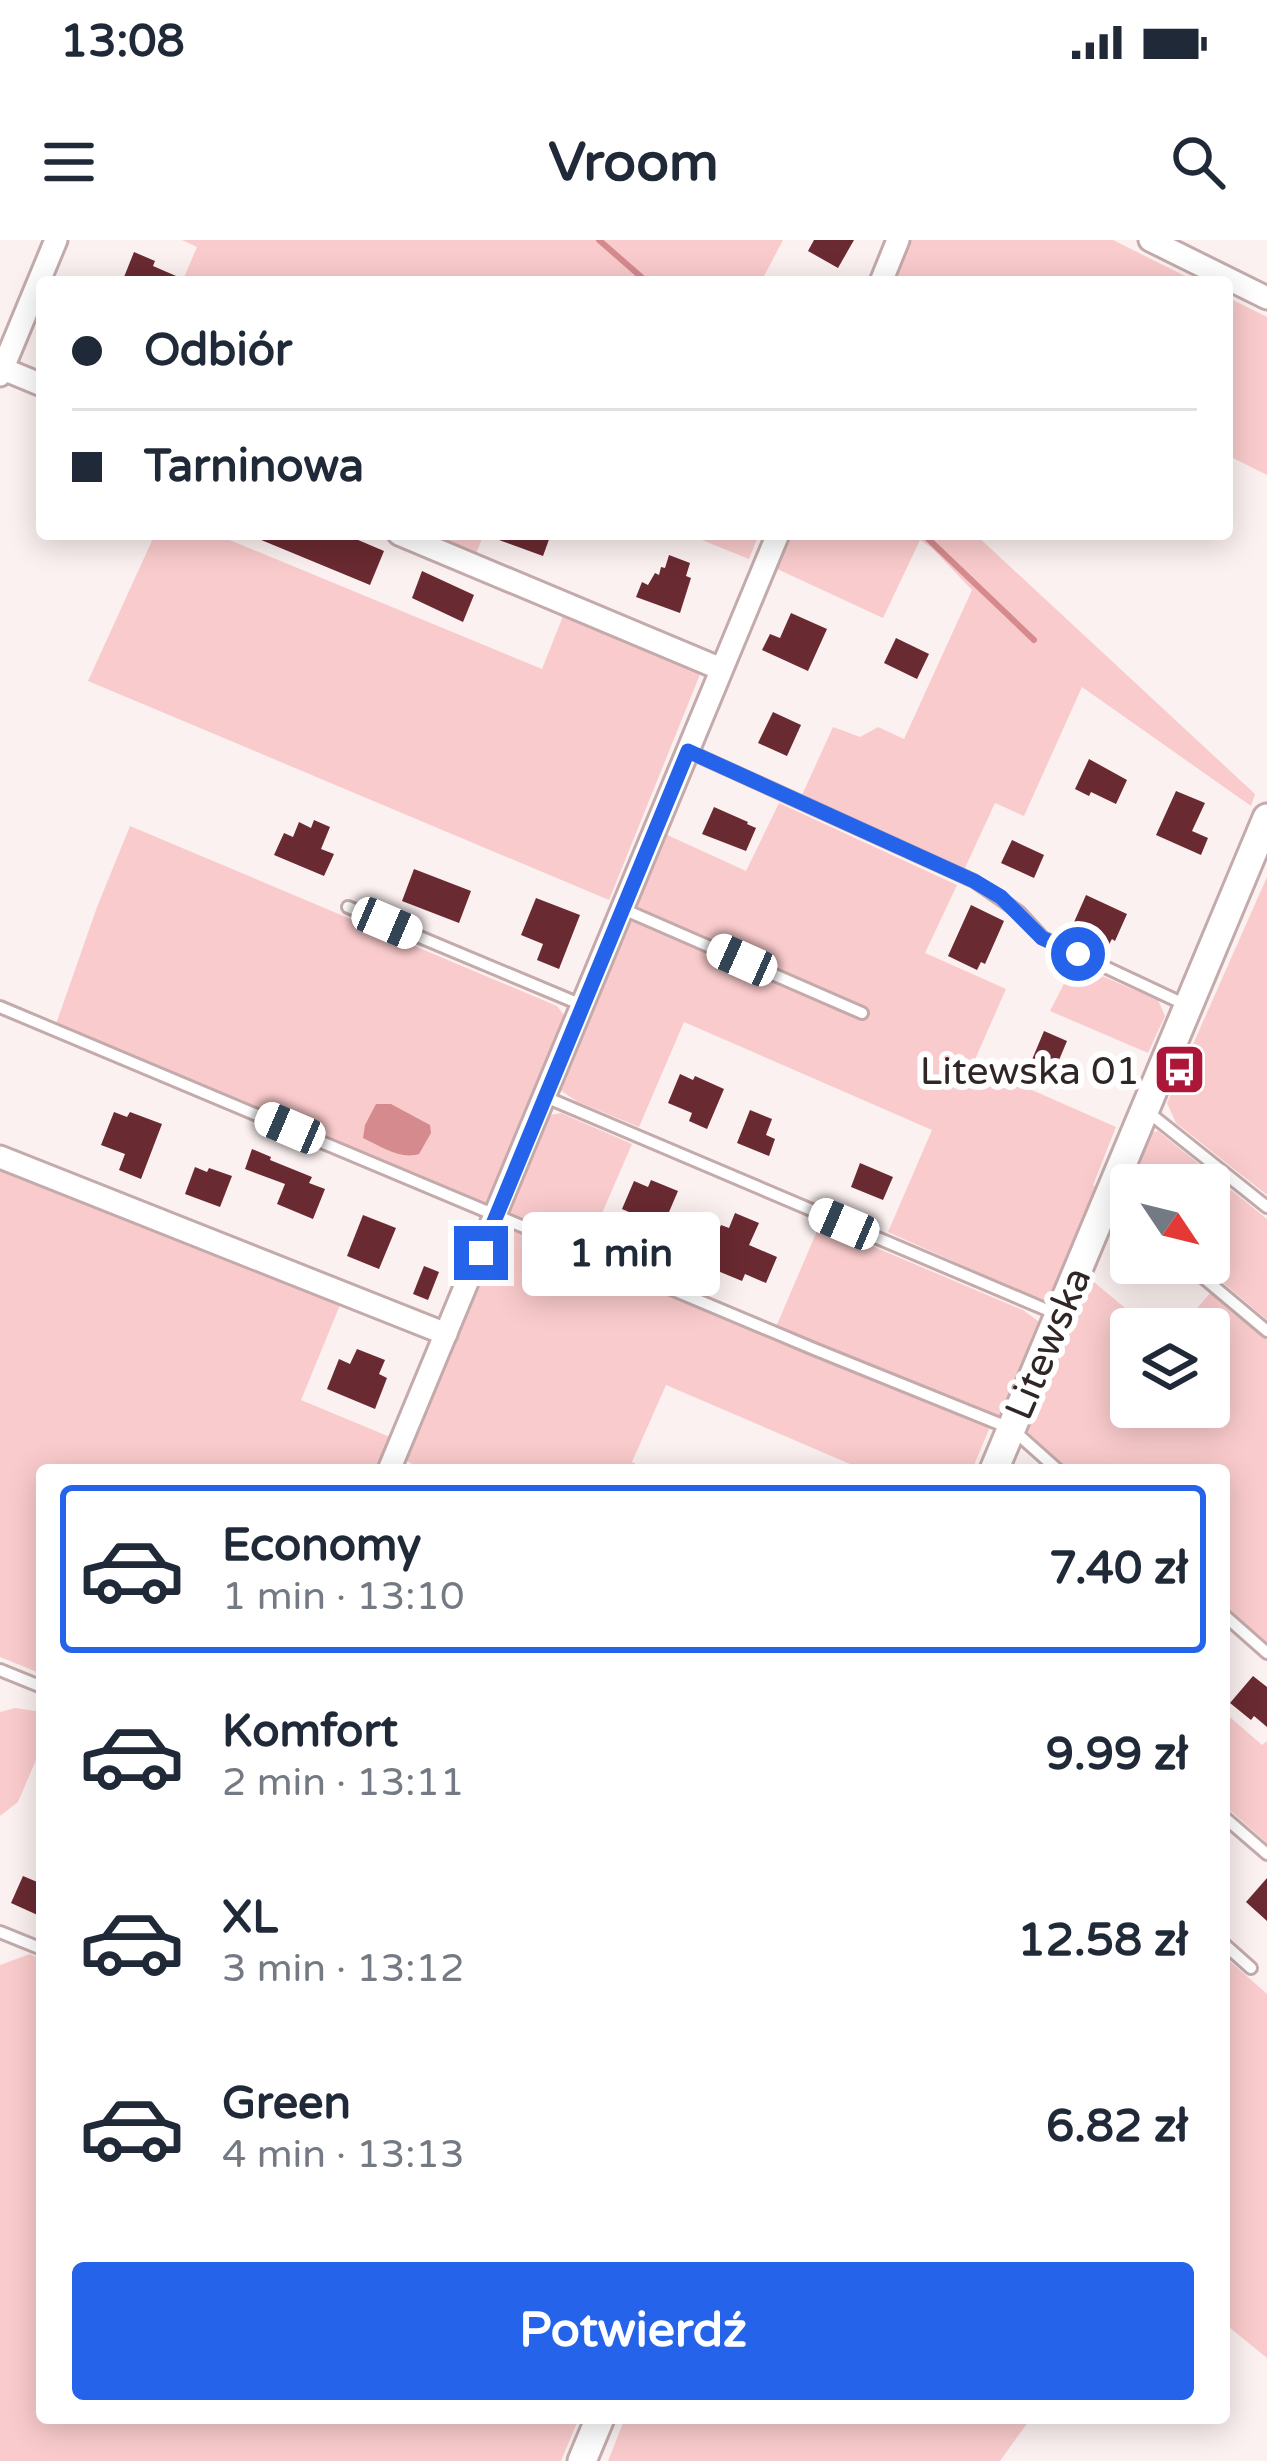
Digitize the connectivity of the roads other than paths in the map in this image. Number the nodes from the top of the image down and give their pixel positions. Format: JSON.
{"nodes":[{"id":1,"x":56,"y":240,"type":"edge"},
{"id":2,"x":898,"y":240,"type":"edge"},
{"id":3,"x":1150,"y":240,"type":"edge"},
{"id":4,"x":41,"y":276,"type":"edge"},
{"id":5,"x":883,"y":276,"type":"edge"},
{"id":6,"x":1223,"y":276,"type":"edge"},
{"id":7,"x":1233,"y":281,"type":"edge"},
{"id":8,"x":36,"y":288,"type":"edge"},
{"id":9,"x":1267,"y":298,"type":"edge"},
{"id":10,"x":1,"y":372,"type":"edge"},
{"id":11,"x":36,"y":383,"type":"edge"},
{"id":12,"x":413,"y":540,"type":"edge"},
{"id":13,"x":775,"y":540,"type":"edge"},
{"id":14,"x":721,"y":669,"type":"junction"},
{"id":15,"x":688,"y":751,"type":"junction"},
{"id":16,"x":1267,"y":818,"type":"edge"},
{"id":17,"x":348,"y":907,"type":"dead end"},
{"id":18,"x":622,"y":908,"type":"junction"},
{"id":19,"x":581,"y":1005,"type":"junction"},
{"id":20,"x":1187,"y":1005,"type":"junction"},
{"id":21,"x":0,"y":1007,"type":"edge"},
{"id":22,"x":862,"y":1012,"type":"dead end"},
{"id":23,"x":543,"y":1096,"type":"junction"},
{"id":24,"x":1144,"y":1109,"type":"junction"},
{"id":25,"x":0,"y":1157,"type":"edge"},
{"id":26,"x":1108,"y":1197,"type":"joint"},
{"id":27,"x":1267,"y":1207,"type":"edge"},
{"id":28,"x":496,"y":1215,"type":"junction"},
{"id":29,"x":1211,"y":1284,"type":"edge"},
{"id":30,"x":1059,"y":1315,"type":"junction"},
{"id":31,"x":1267,"y":1331,"type":"edge"},
{"id":32,"x":446,"y":1334,"type":"junction"},
{"id":33,"x":1012,"y":1429,"type":"junction"},
{"id":34,"x":393,"y":1464,"type":"edge"},
{"id":35,"x":997,"y":1464,"type":"edge"},
{"id":36,"x":1051,"y":1464,"type":"edge"},
{"id":37,"x":1230,"y":1620,"type":"edge"},
{"id":38,"x":1267,"y":1653,"type":"edge"},
{"id":39,"x":0,"y":1670,"type":"edge"},
{"id":40,"x":36,"y":1685,"type":"edge"},
{"id":41,"x":1230,"y":1822,"type":"edge"},
{"id":42,"x":1267,"y":1854,"type":"edge"},
{"id":43,"x":0,"y":1932,"type":"edge"},
{"id":44,"x":36,"y":1947,"type":"edge"},
{"id":45,"x":1230,"y":1950,"type":"edge"},
{"id":46,"x":1251,"y":1968,"type":"dead end"},
{"id":47,"x":597,"y":2424,"type":"edge"},
{"id":48,"x":582,"y":2461,"type":"edge"}],
"edges":[{"from":1,"to":4,"type":"street"},
{"from":2,"to":5,"type":"street"},
{"from":3,"to":6,"type":"street"},
{"from":7,"to":9,"type":"street"},
{"from":8,"to":10,"type":"street"},
{"from":10,"to":11,"type":"street"},
{"from":12,"to":14,"type":"street"},
{"from":13,"to":14,"type":"street"},
{"from":14,"to":15,"type":"street"},
{"from":15,"to":18,"type":"street"},
{"from":15,"to":20,"type":"lane"},
{"from":16,"to":20,"type":"street","name":"Litewska"},
{"from":17,"to":19,"type":"lane"},
{"from":18,"to":19,"type":"street"},
{"from":18,"to":22,"type":"lane"},
{"from":19,"to":23,"type":"street"},
{"from":20,"to":24,"type":"street","name":"Litewska"},
{"from":21,"to":28,"type":"lane"},
{"from":23,"to":28,"type":"street"},
{"from":23,"to":30,"type":"lane"},
{"from":24,"to":26,"type":"street","name":"Litewska"},
{"from":24,"to":27,"type":"lane"},
{"from":25,"to":32,"type":"street"},
{"from":26,"to":30,"type":"street","name":"Litewska"},
{"from":28,"to":32,"type":"street"},
{"from":28,"to":33,"type":"lane"},
{"from":29,"to":31,"type":"lane"},
{"from":30,"to":33,"type":"street","name":"Litewska"},
{"from":32,"to":34,"type":"street"},
{"from":33,"to":35,"type":"street","name":"Litewska"},
{"from":33,"to":36,"type":"lane"},
{"from":37,"to":38,"type":"lane"},
{"from":39,"to":40,"type":"lane"},
{"from":41,"to":42,"type":"lane"},
{"from":43,"to":44,"type":"lane"},
{"from":45,"to":46,"type":"lane"},
{"from":47,"to":48,"type":"street"}]}
